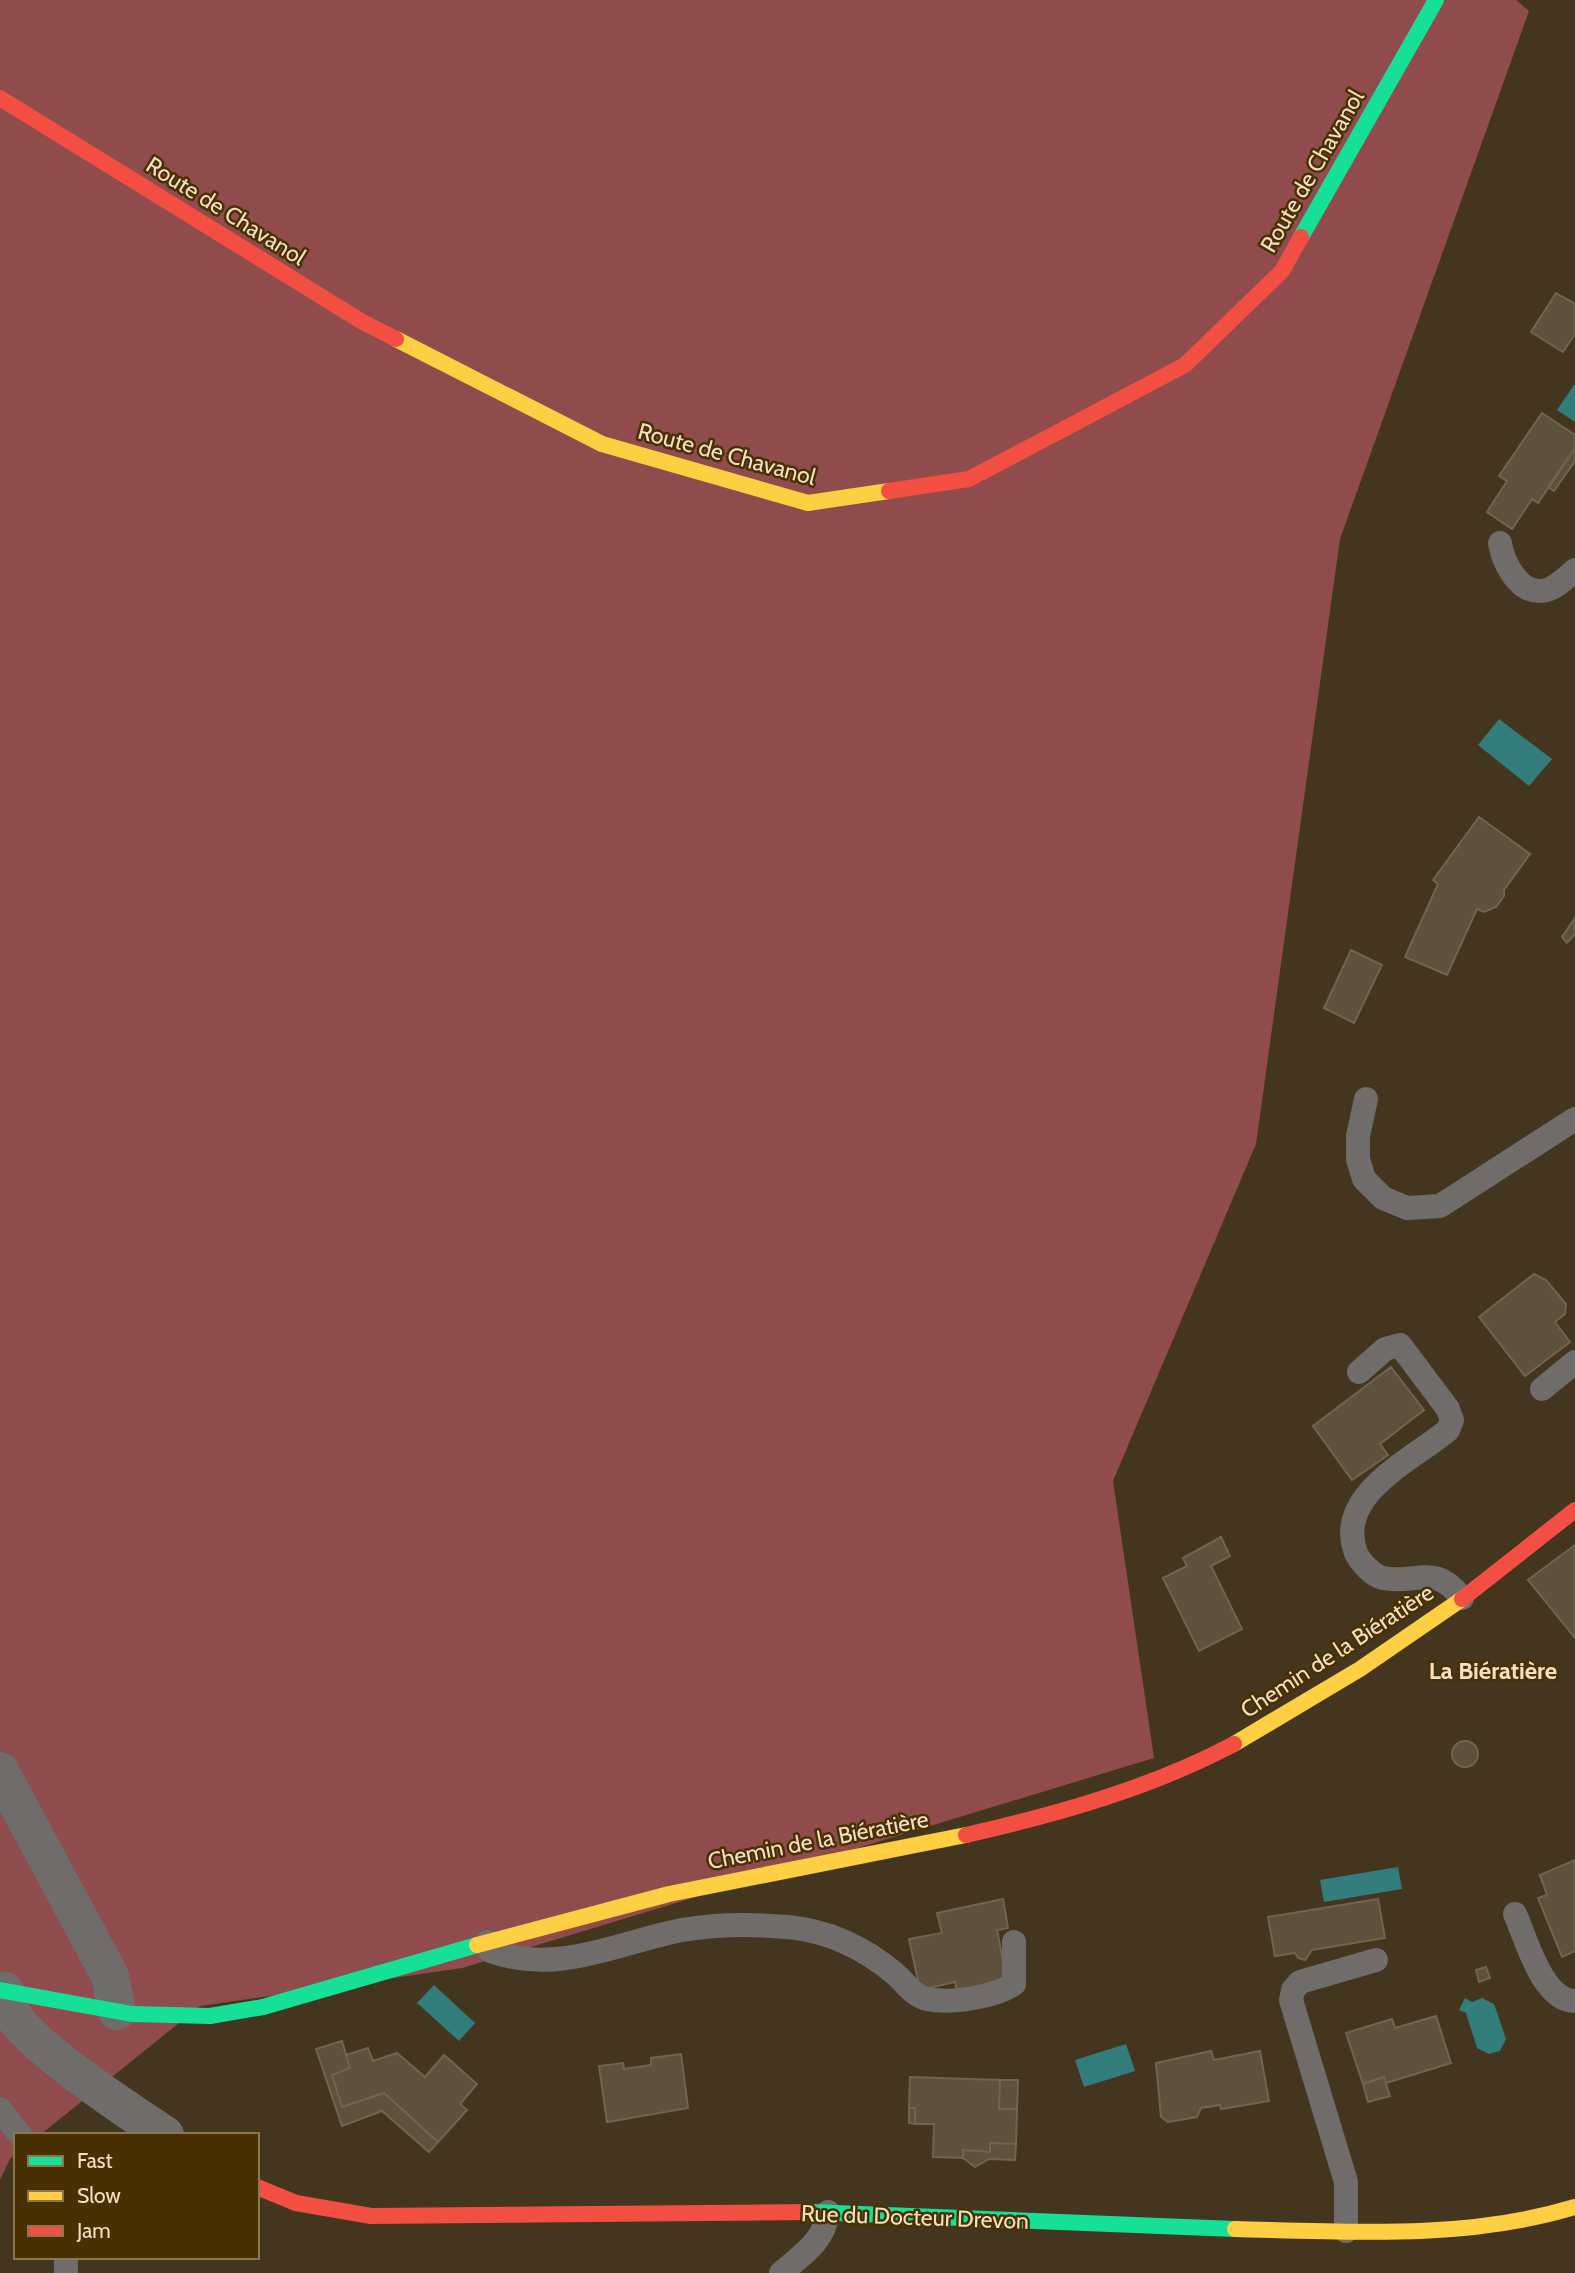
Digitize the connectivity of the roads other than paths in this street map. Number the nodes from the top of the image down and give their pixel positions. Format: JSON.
{"nodes":[{"id":1,"x":1436,"y":0,"type":"edge"},
{"id":2,"x":0,"y":98,"type":"edge"},
{"id":3,"x":1500,"y":543,"type":"dead end"},
{"id":4,"x":1575,"y":570,"type":"edge"},
{"id":5,"x":1366,"y":1099,"type":"dead end"},
{"id":6,"x":1575,"y":1119,"type":"edge"},
{"id":7,"x":1575,"y":1362,"type":"edge"},
{"id":8,"x":1359,"y":1371,"type":"dead end"},
{"id":9,"x":1542,"y":1389,"type":"dead end"},
{"id":10,"x":1575,"y":1510,"type":"edge"},
{"id":11,"x":1462,"y":1598,"type":"junction"},
{"id":12,"x":0,"y":1771,"type":"edge"},
{"id":13,"x":1515,"y":1913,"type":"dead end"},
{"id":14,"x":487,"y":1942,"type":"junction"},
{"id":15,"x":1014,"y":1942,"type":"dead end"},
{"id":16,"x":1376,"y":1960,"type":"dead end"},
{"id":17,"x":2,"y":1991,"type":"edge"},
{"id":18,"x":1575,"y":2001,"type":"edge"},
{"id":19,"x":117,"y":2011,"type":"junction"},
{"id":20,"x":0,"y":2109,"type":"edge"},
{"id":21,"x":18,"y":2133,"type":"edge"},
{"id":22,"x":162,"y":2133,"type":"edge"},
{"id":23,"x":259,"y":2189,"type":"edge"},
{"id":24,"x":1575,"y":2207,"type":"edge"},
{"id":25,"x":828,"y":2212,"type":"junction"},
{"id":26,"x":1346,"y":2231,"type":"junction"},
{"id":27,"x":782,"y":2273,"type":"edge"}],
"edges":[{"from":1,"to":2,"type":"street","name":"Route de Chavanol"},
{"from":3,"to":4,"type":"lane"},
{"from":5,"to":6,"type":"lane"},
{"from":7,"to":9,"type":"lane"},
{"from":8,"to":11,"type":"lane"},
{"from":10,"to":11,"type":"street","name":"Chemin de la Biératière"},
{"from":11,"to":14,"type":"street","name":"Chemin de la Biératière"},
{"from":12,"to":19,"type":"street"},
{"from":13,"to":18,"type":"lane"},
{"from":14,"to":15,"type":"lane"},
{"from":14,"to":19,"type":"street","name":"Chemin de la Biératière"},
{"from":16,"to":26,"type":"lane"},
{"from":17,"to":19,"type":"street","name":"Chemin de la Biératière"},
{"from":17,"to":22,"type":"street"},
{"from":20,"to":21,"type":"lane"},
{"from":23,"to":25,"type":"street","name":"Rue du Docteur Drevon"},
{"from":24,"to":26,"type":"street","name":"Rue du Docteur Drevon"},
{"from":25,"to":26,"type":"street","name":"Rue du Docteur Drevon"},
{"from":25,"to":27,"type":"lane"}]}
